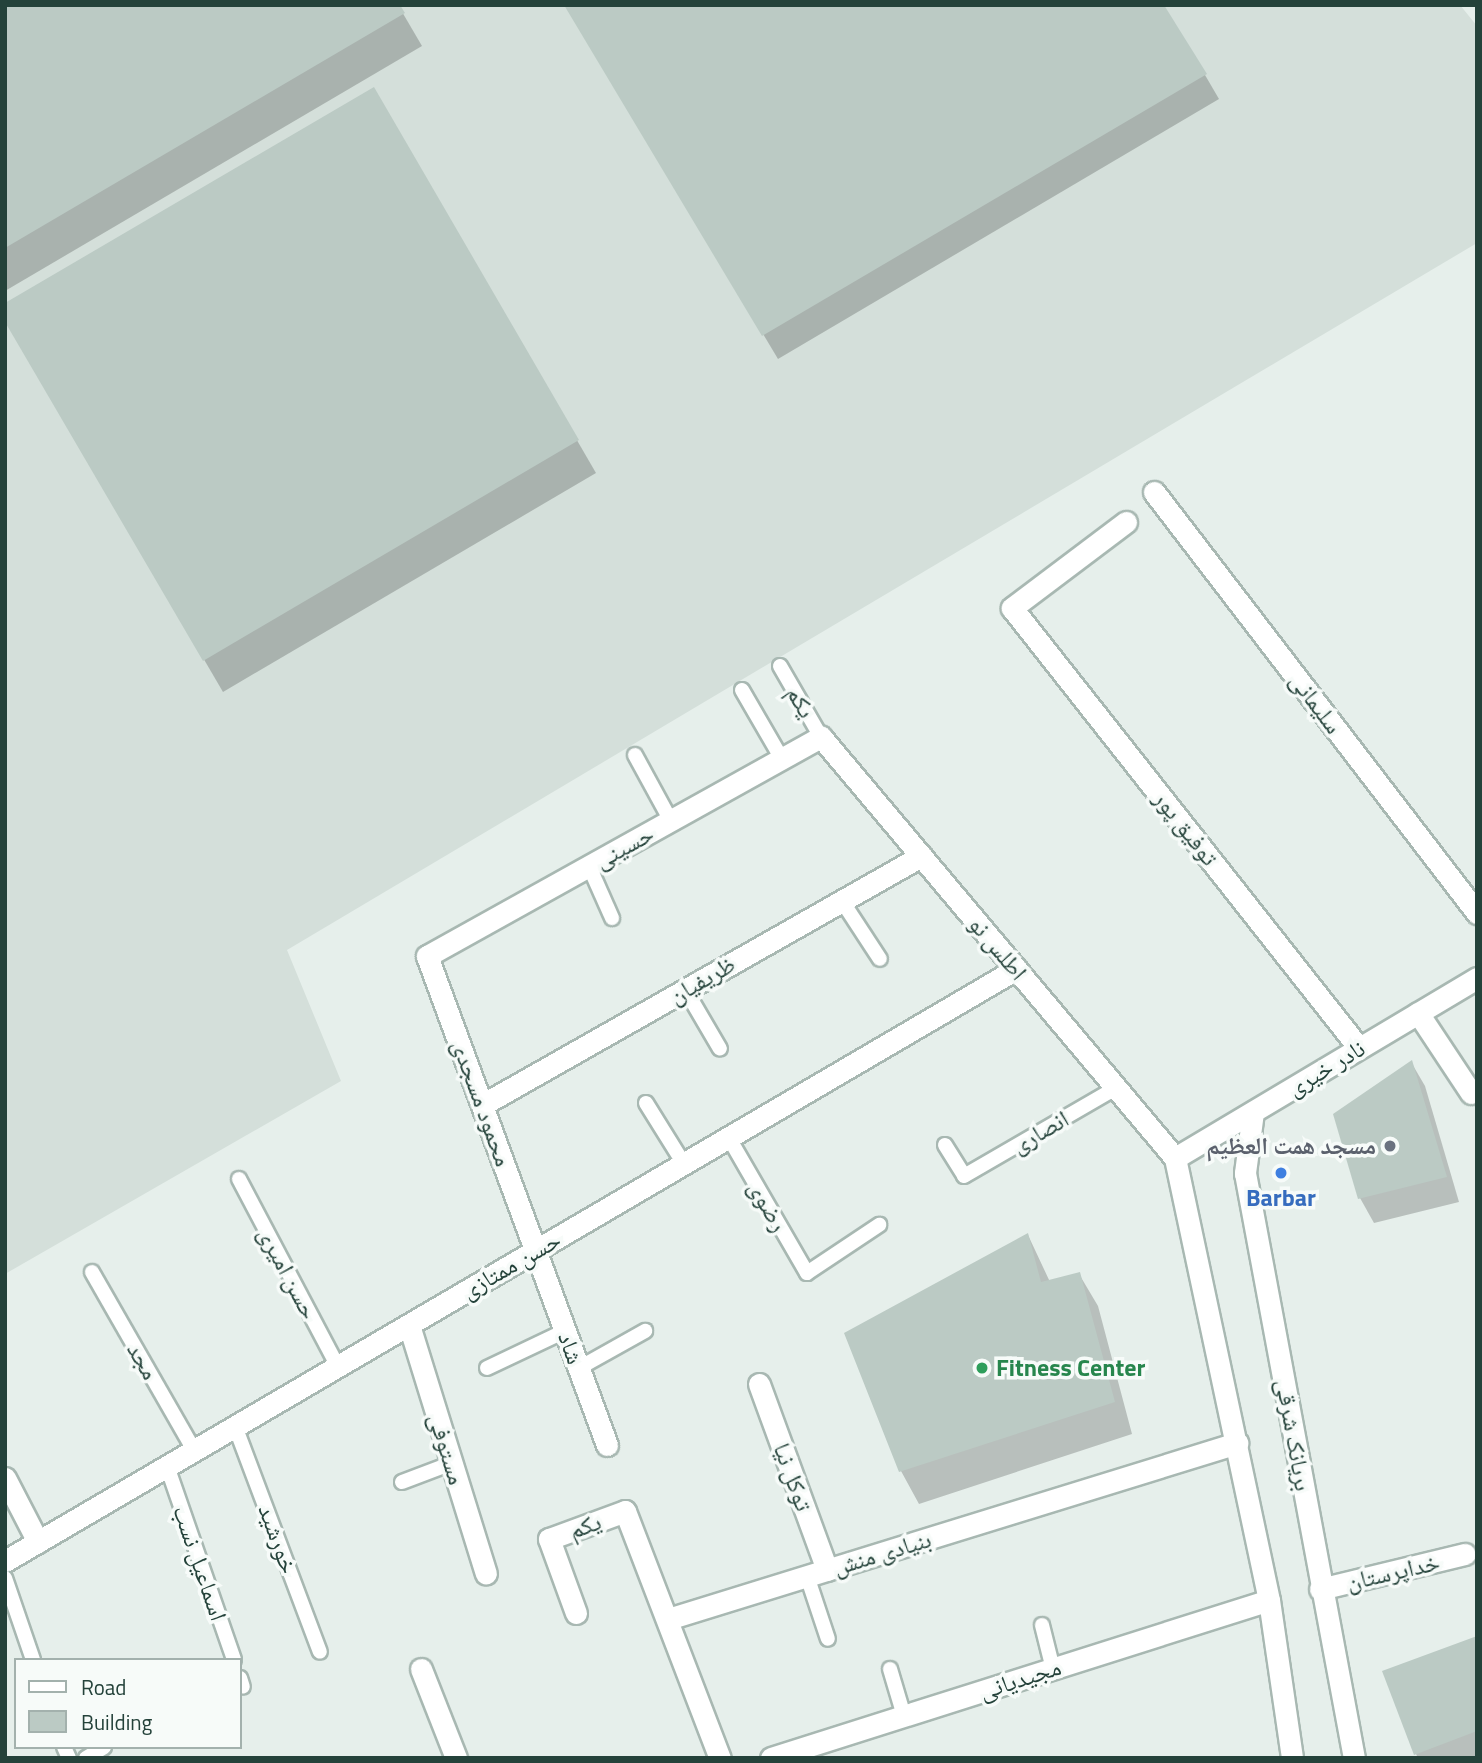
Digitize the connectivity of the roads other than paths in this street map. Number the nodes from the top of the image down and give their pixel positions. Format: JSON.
{"nodes":[{"id":1,"x":1154,"y":492,"type":"dead end"},
{"id":2,"x":1126,"y":522,"type":"dead end"},
{"id":3,"x":780,"y":666,"type":"dead end"},
{"id":4,"x":742,"y":690,"type":"dead end"},
{"id":5,"x":821,"y":737,"type":"junction"},
{"id":6,"x":635,"y":755,"type":"dead end"},
{"id":7,"x":782,"y":759,"type":"junction"},
{"id":8,"x":671,"y":821,"type":"junction"},
{"id":9,"x":921,"y":856,"type":"junction"},
{"id":10,"x":589,"y":866,"type":"junction"},
{"id":11,"x":842,"y":901,"type":"junction"},
{"id":12,"x":1477,"y":913,"type":"edge"},
{"id":13,"x":612,"y":918,"type":"dead end"},
{"id":14,"x":427,"y":956,"type":"joint"},
{"id":15,"x":880,"y":959,"type":"dead end"},
{"id":16,"x":1016,"y":969,"type":"junction"},
{"id":17,"x":1477,"y":978,"type":"edge"},
{"id":18,"x":685,"y":989,"type":"junction"},
{"id":19,"x":1418,"y":1013,"type":"junction"},
{"id":20,"x":1359,"y":1048,"type":"junction"},
{"id":21,"x":720,"y":1049,"type":"dead end"},
{"id":22,"x":1116,"y":1088,"type":"junction"},
{"id":23,"x":1471,"y":1093,"type":"dead end"},
{"id":24,"x":646,"y":1103,"type":"dead end"},
{"id":25,"x":482,"y":1105,"type":"junction"},
{"id":26,"x":1253,"y":1112,"type":"junction"},
{"id":27,"x":729,"y":1138,"type":"junction"},
{"id":28,"x":945,"y":1145,"type":"dead end"},
{"id":29,"x":1175,"y":1158,"type":"junction"},
{"id":30,"x":684,"y":1164,"type":"junction"},
{"id":31,"x":239,"y":1179,"type":"dead end"},
{"id":32,"x":879,"y":1225,"type":"dead end"},
{"id":33,"x":536,"y":1251,"type":"junction"},
{"id":34,"x":92,"y":1272,"type":"dead end"},
{"id":35,"x":409,"y":1325,"type":"junction"},
{"id":36,"x":565,"y":1331,"type":"junction"},
{"id":37,"x":645,"y":1331,"type":"dead end"},
{"id":38,"x":338,"y":1367,"type":"junction"},
{"id":39,"x":487,"y":1368,"type":"dead end"},
{"id":40,"x":579,"y":1368,"type":"junction"},
{"id":41,"x":759,"y":1384,"type":"dead end"},
{"id":42,"x":235,"y":1426,"type":"junction"},
{"id":43,"x":1237,"y":1443,"type":"junction"},
{"id":44,"x":607,"y":1445,"type":"dead end"},
{"id":45,"x":194,"y":1450,"type":"junction"},
{"id":46,"x":452,"y":1463,"type":"junction"},
{"id":47,"x":167,"y":1466,"type":"junction"},
{"id":48,"x":5,"y":1478,"type":"edge"},
{"id":49,"x":402,"y":1482,"type":"dead end"},
{"id":50,"x":38,"y":1542,"type":"junction"},
{"id":51,"x":1465,"y":1554,"type":"dead end"},
{"id":52,"x":5,"y":1561,"type":"edge"},
{"id":53,"x":486,"y":1573,"type":"dead end"},
{"id":54,"x":817,"y":1573,"type":"junction"},
{"id":55,"x":5,"y":1578,"type":"edge"},
{"id":56,"x":1320,"y":1589,"type":"junction"},
{"id":57,"x":1269,"y":1600,"type":"junction"},
{"id":58,"x":576,"y":1613,"type":"dead end"},
{"id":59,"x":668,"y":1619,"type":"junction"},
{"id":60,"x":1042,"y":1625,"type":"dead end"},
{"id":61,"x":828,"y":1639,"type":"dead end"},
{"id":62,"x":320,"y":1653,"type":"dead end"},
{"id":63,"x":32,"y":1658,"type":"edge"},
{"id":64,"x":233,"y":1658,"type":"edge"},
{"id":65,"x":421,"y":1669,"type":"dead end"},
{"id":66,"x":890,"y":1669,"type":"dead end"},
{"id":67,"x":1052,"y":1669,"type":"junction"},
{"id":68,"x":904,"y":1716,"type":"junction"},
{"id":69,"x":456,"y":1758,"type":"edge"},
{"id":70,"x":720,"y":1758,"type":"edge"},
{"id":71,"x":771,"y":1758,"type":"edge"},
{"id":72,"x":1292,"y":1758,"type":"edge"},
{"id":73,"x":1353,"y":1758,"type":"edge"}],
"edges":[{"from":1,"to":12,"type":"street","name":"سلیمانی"},
{"from":2,"to":20,"type":"street","name":"توفیق پور"},
{"from":3,"to":5,"type":"lane","name":"یکم"},
{"from":4,"to":7,"type":"lane"},
{"from":5,"to":7,"type":"street","name":"حسینی"},
{"from":5,"to":9,"type":"street","name":"اطلس نو"},
{"from":6,"to":8,"type":"lane"},
{"from":7,"to":8,"type":"street","name":"حسینی"},
{"from":8,"to":10,"type":"street","name":"حسینی"},
{"from":9,"to":11,"type":"street","name":"ظریفیان"},
{"from":9,"to":16,"type":"street","name":"اطلس نو"},
{"from":10,"to":13,"type":"lane"},
{"from":10,"to":14,"type":"street","name":"حسینی"},
{"from":11,"to":15,"type":"lane"},
{"from":11,"to":18,"type":"street","name":"ظریفیان"},
{"from":14,"to":25,"type":"street","name":"محمود مسجدی"},
{"from":16,"to":22,"type":"street","name":"اطلس نو"},
{"from":16,"to":27,"type":"street","name":"حسن ممتازی"},
{"from":17,"to":19,"type":"street","name":"نادر خیری"},
{"from":18,"to":21,"type":"lane"},
{"from":18,"to":25,"type":"street","name":"ظریفیان"},
{"from":19,"to":20,"type":"street","name":"نادر خیری"},
{"from":19,"to":23,"type":"street"},
{"from":20,"to":26,"type":"street","name":"نادر خیری"},
{"from":22,"to":28,"type":"lane","name":"انصاری"},
{"from":22,"to":29,"type":"street","name":"اطلس نو"},
{"from":24,"to":30,"type":"lane"},
{"from":25,"to":33,"type":"street","name":"محمود مسجدی"},
{"from":26,"to":29,"type":"street","name":"نادر خیری"},
{"from":26,"to":56,"type":"street","name":"بریانک شرقی"},
{"from":27,"to":30,"type":"street","name":"حسن ممتازی"},
{"from":27,"to":32,"type":"lane","name":"رضوی"},
{"from":29,"to":43,"type":"street"},
{"from":30,"to":33,"type":"street","name":"حسن ممتازی"},
{"from":31,"to":38,"type":"lane","name":"حسن امیری"},
{"from":33,"to":35,"type":"street","name":"حسن ممتازی"},
{"from":33,"to":36,"type":"street","name":"شاد"},
{"from":34,"to":45,"type":"lane","name":"مجد"},
{"from":35,"to":38,"type":"street","name":"حسن ممتازی"},
{"from":35,"to":46,"type":"street","name":"مستوفی"},
{"from":36,"to":39,"type":"lane"},
{"from":36,"to":40,"type":"street","name":"شاد"},
{"from":37,"to":40,"type":"lane"},
{"from":38,"to":42,"type":"street","name":"حسن ممتازی"},
{"from":40,"to":44,"type":"street","name":"شاد"},
{"from":41,"to":54,"type":"street","name":"توکل نیا"},
{"from":42,"to":45,"type":"street","name":"حسن ممتازی"},
{"from":42,"to":62,"type":"lane","name":"خورشید"},
{"from":43,"to":54,"type":"street","name":"بنیادی منش"},
{"from":43,"to":57,"type":"street"},
{"from":45,"to":47,"type":"street","name":"حسن ممتازی"},
{"from":46,"to":49,"type":"lane"},
{"from":46,"to":53,"type":"street","name":"مستوفی"},
{"from":47,"to":50,"type":"street","name":"حسن ممتازی"},
{"from":47,"to":64,"type":"lane","name":"اسماعیل نسب"},
{"from":48,"to":50,"type":"street"},
{"from":50,"to":52,"type":"street","name":"حسن ممتازی"},
{"from":51,"to":56,"type":"street","name":"خداپرستان"},
{"from":54,"to":59,"type":"street","name":"بنیادی منش"},
{"from":54,"to":61,"type":"lane"},
{"from":55,"to":63,"type":"lane"},
{"from":56,"to":73,"type":"street","name":"بریانک شرقی"},
{"from":57,"to":67,"type":"street","name":"مجیدیانی"},
{"from":57,"to":72,"type":"street"},
{"from":58,"to":59,"type":"street","name":"یکم"},
{"from":59,"to":70,"type":"street"},
{"from":60,"to":67,"type":"lane"},
{"from":65,"to":69,"type":"street"},
{"from":66,"to":68,"type":"lane"},
{"from":67,"to":68,"type":"street","name":"مجیدیانی"},
{"from":68,"to":71,"type":"street","name":"مجیدیانی"}]}
